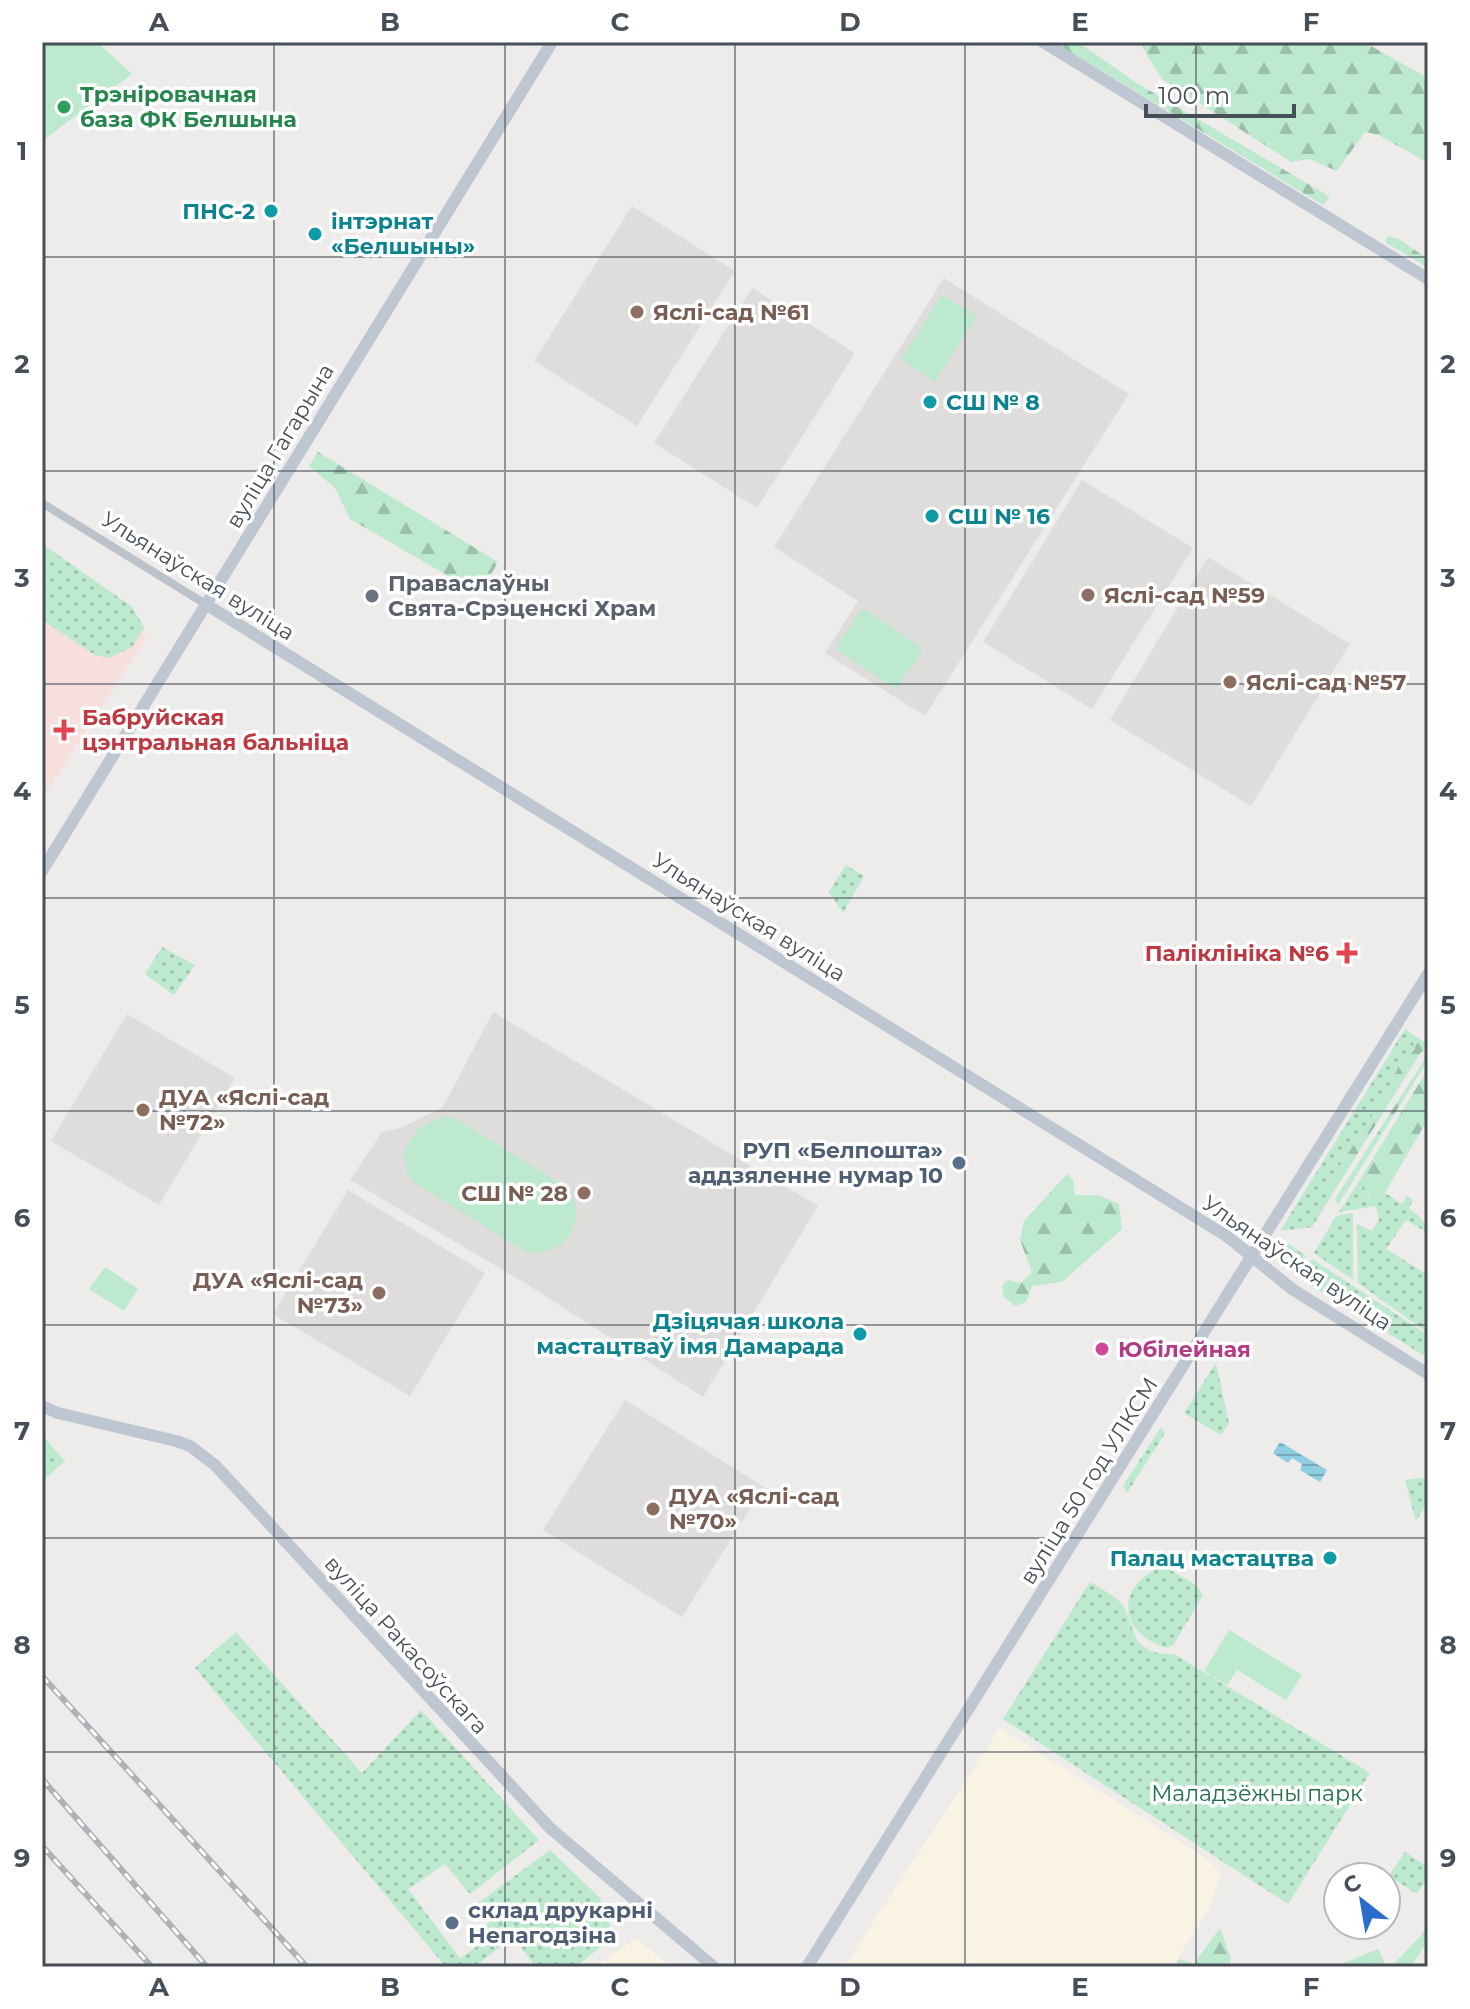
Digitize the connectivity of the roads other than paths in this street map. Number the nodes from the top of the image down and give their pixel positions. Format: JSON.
{"nodes":[{"id":1,"x":552,"y":42,"type":"edge"},
{"id":2,"x":1043,"y":42,"type":"edge"},
{"id":3,"x":1428,"y":279,"type":"edge"},
{"id":4,"x":42,"y":503,"type":"edge"},
{"id":5,"x":207,"y":605,"type":"junction"},
{"id":6,"x":42,"y":871,"type":"edge"},
{"id":7,"x":1428,"y":974,"type":"edge"},
{"id":8,"x":1252,"y":1258,"type":"junction"},
{"id":9,"x":1428,"y":1374,"type":"edge"},
{"id":10,"x":42,"y":1406,"type":"edge"},
{"id":11,"x":714,"y":1967,"type":"edge"},
{"id":12,"x":807,"y":1967,"type":"edge"}],
"edges":[{"from":1,"to":5,"type":"main road","name":"вуліца Гагарына"},
{"from":2,"to":3,"type":"main road"},
{"from":4,"to":5,"type":"street","name":"Ульянаўская вуліца"},
{"from":5,"to":6,"type":"main road","name":"вуліца Гагарына"},
{"from":5,"to":8,"type":"main road","name":"Ульянаўская вуліца"},
{"from":7,"to":8,"type":"main road","name":"вуліца 50 год УЛКСМ"},
{"from":8,"to":9,"type":"main road","name":"Ульянаўская вуліца"},
{"from":8,"to":12,"type":"main road","name":"вуліца 50 год УЛКСМ"},
{"from":10,"to":11,"type":"main road","name":"вуліца Ракасоўскага"}]}
